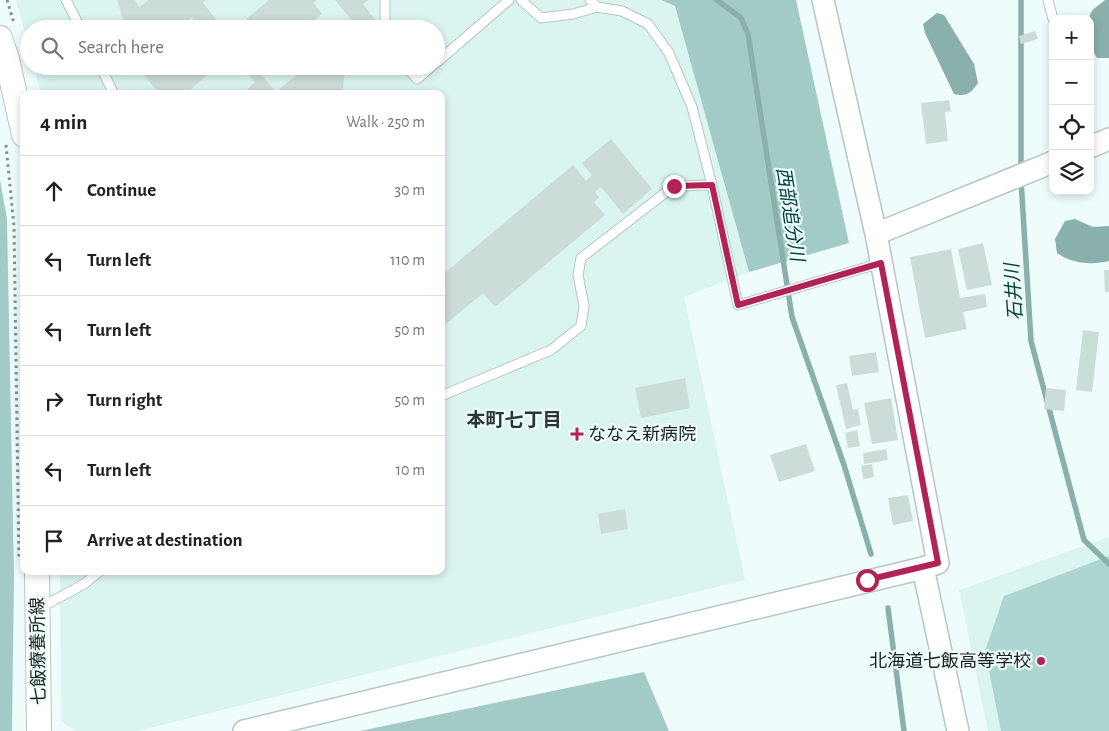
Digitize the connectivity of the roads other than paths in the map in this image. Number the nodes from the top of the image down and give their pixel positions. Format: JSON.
{"nodes":[{"id":1,"x":66,"y":0,"type":"edge"},
{"id":2,"x":384,"y":0,"type":"edge"},
{"id":3,"x":509,"y":0,"type":"edge"},
{"id":4,"x":520,"y":0,"type":"edge"},
{"id":5,"x":590,"y":0,"type":"edge"},
{"id":6,"x":823,"y":0,"type":"edge"},
{"id":7,"x":1048,"y":0,"type":"edge"},
{"id":8,"x":597,"y":7,"type":"junction"},
{"id":9,"x":1052,"y":15,"type":"edge"},
{"id":10,"x":76,"y":20,"type":"edge"},
{"id":11,"x":385,"y":20,"type":"edge"},
{"id":12,"x":0,"y":38,"type":"edge"},
{"id":13,"x":445,"y":55,"type":"edge"},
{"id":14,"x":104,"y":75,"type":"edge"},
{"id":15,"x":413,"y":75,"type":"edge"},
{"id":16,"x":422,"y":75,"type":"edge"},
{"id":17,"x":112,"y":90,"type":"edge"},
{"id":18,"x":14,"y":137,"type":"edge"},
{"id":19,"x":1109,"y":139,"type":"edge"},
{"id":20,"x":1094,"y":145,"type":"edge"},
{"id":21,"x":1049,"y":164,"type":"edge"},
{"id":22,"x":712,"y":185,"type":"junction"},
{"id":23,"x":876,"y":234,"type":"junction"},
{"id":24,"x":881,"y":263,"type":"junction"},
{"id":25,"x":445,"y":394,"type":"edge"},
{"id":26,"x":923,"y":568,"type":"junction"},
{"id":27,"x":30,"y":575,"type":"edge"},
{"id":28,"x":95,"y":575,"type":"edge"},
{"id":29,"x":38,"y":609,"type":"junction"},
{"id":30,"x":39,"y":731,"type":"edge"},
{"id":31,"x":244,"y":731,"type":"edge"},
{"id":32,"x":958,"y":731,"type":"edge"}],
"edges":[{"from":1,"to":10,"type":"lane"},
{"from":2,"to":11,"type":"lane"},
{"from":3,"to":13,"type":"lane"},
{"from":4,"to":8,"type":"lane"},
{"from":5,"to":8,"type":"lane"},
{"from":6,"to":23,"type":"street"},
{"from":7,"to":9,"type":"lane"},
{"from":8,"to":22,"type":"lane"},
{"from":12,"to":18,"type":"main road"},
{"from":14,"to":17,"type":"lane"},
{"from":15,"to":16,"type":"lane"},
{"from":19,"to":20,"type":"street"},
{"from":21,"to":23,"type":"street"},
{"from":22,"to":24,"type":"lane"},
{"from":22,"to":25,"type":"lane"},
{"from":23,"to":24,"type":"street"},
{"from":24,"to":26,"type":"street"},
{"from":26,"to":31,"type":"street"},
{"from":26,"to":32,"type":"street"},
{"from":27,"to":29,"type":"main road","name":"七飯療養所線"},
{"from":28,"to":29,"type":"lane"},
{"from":29,"to":30,"type":"main road","name":"七飯療養所線"}]}
